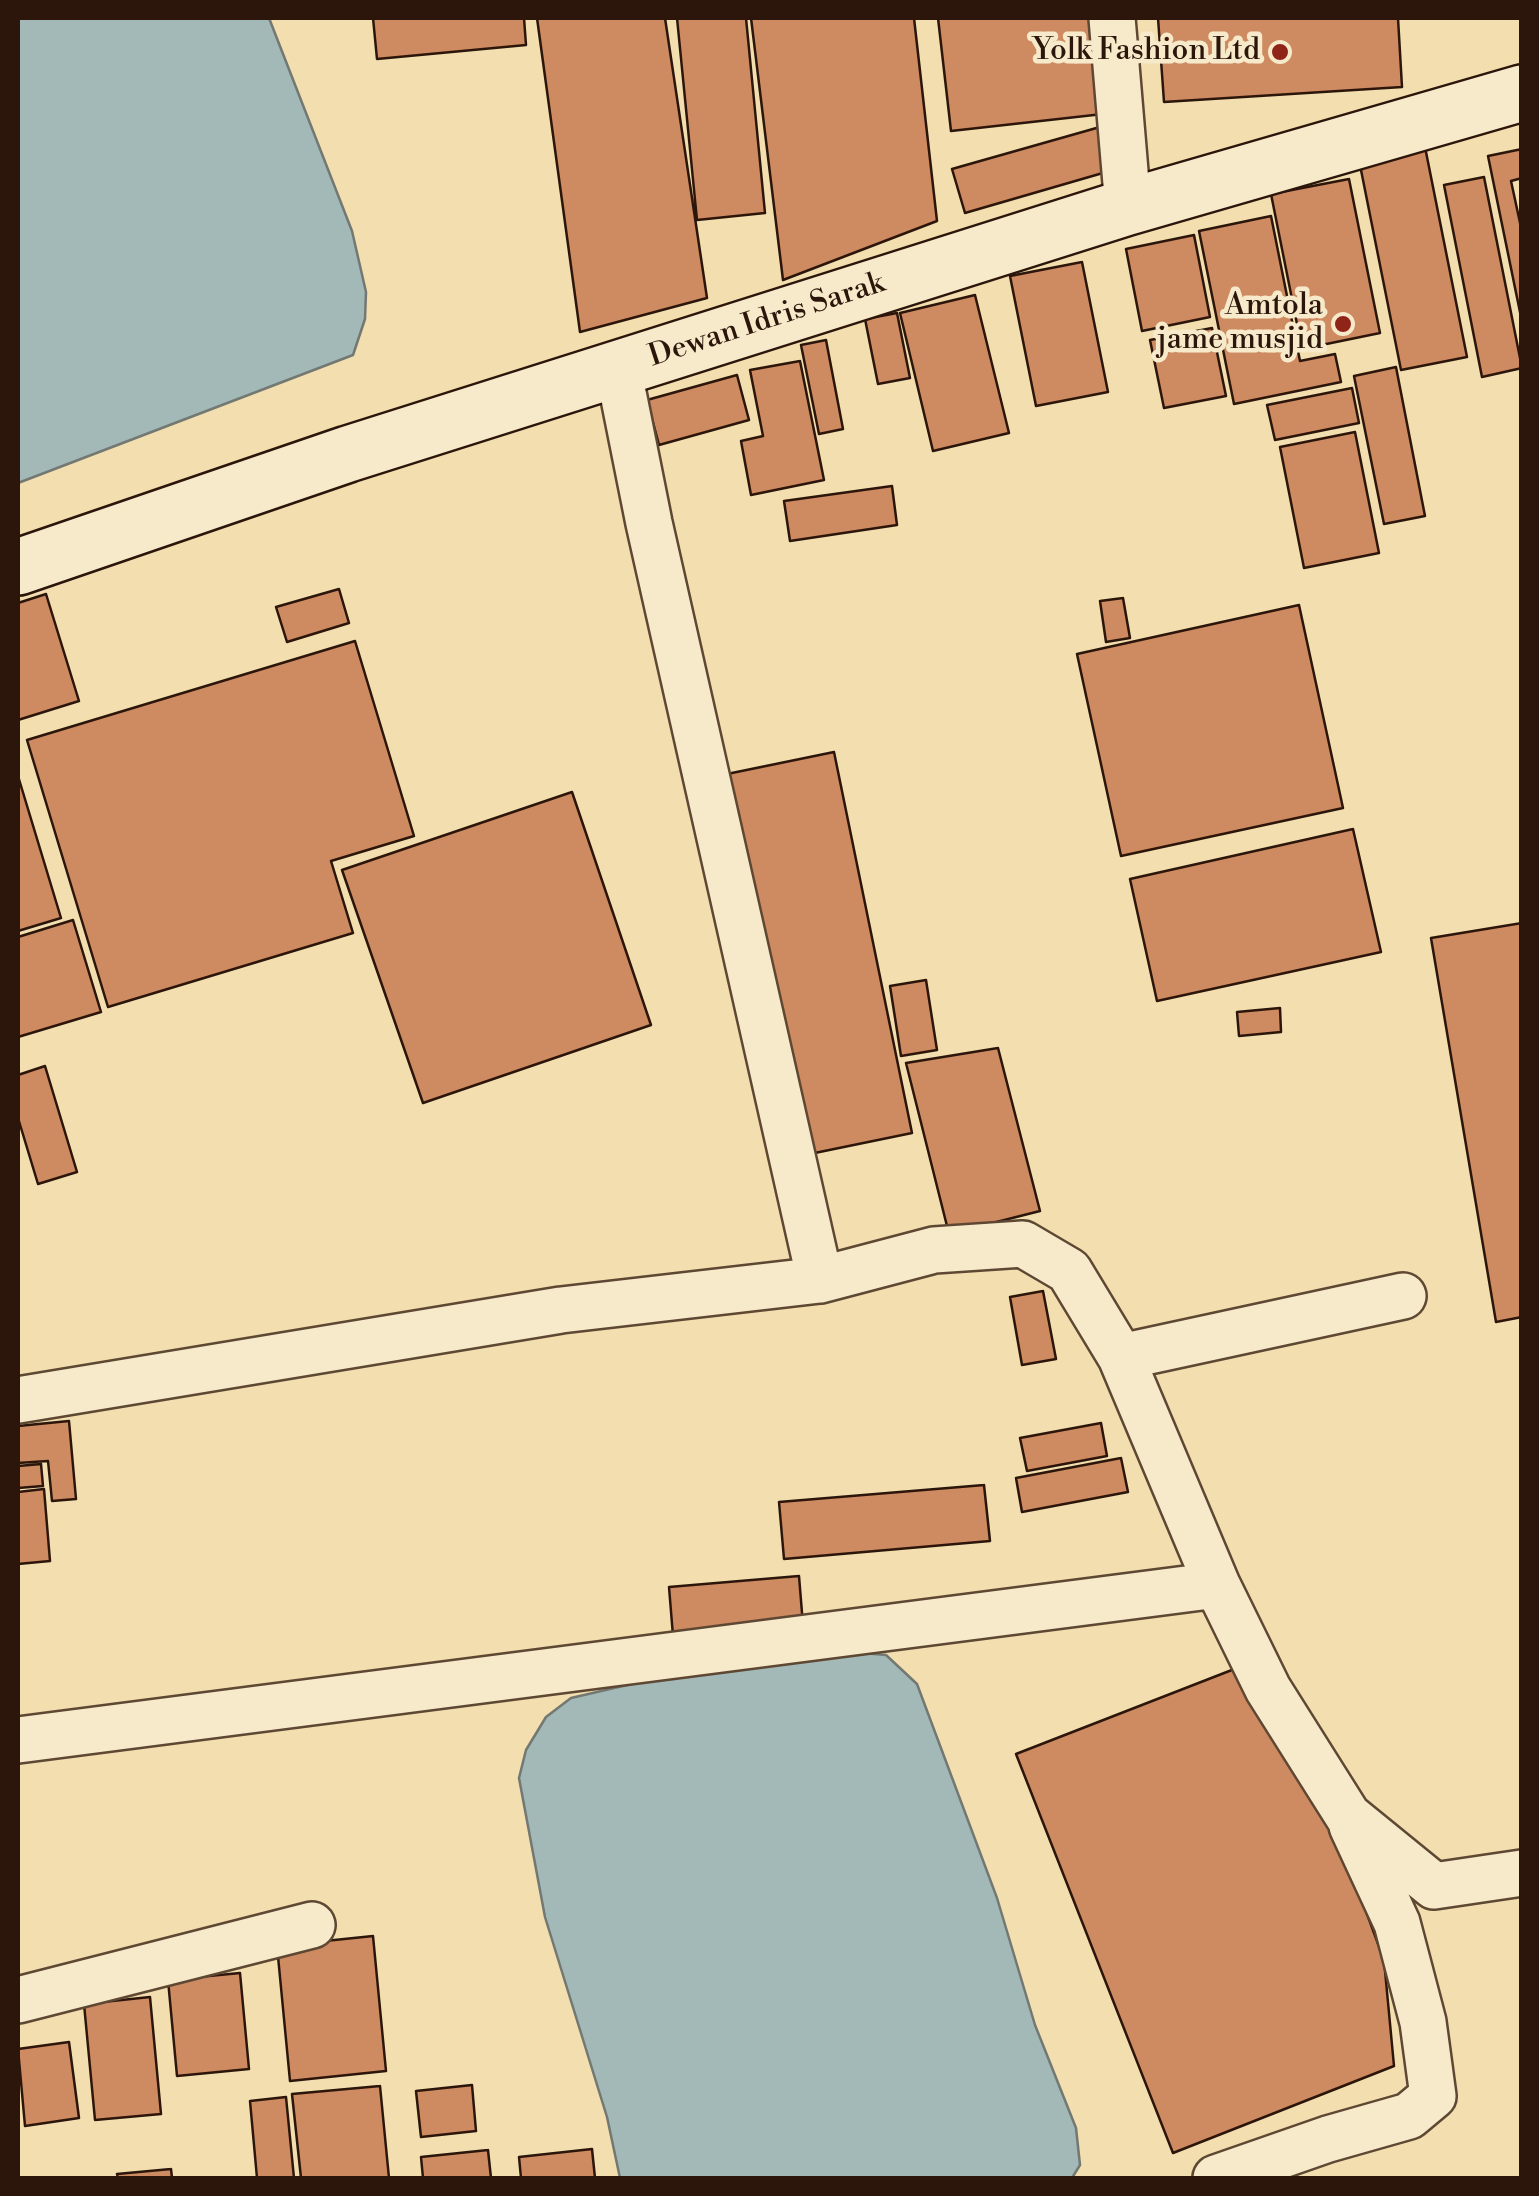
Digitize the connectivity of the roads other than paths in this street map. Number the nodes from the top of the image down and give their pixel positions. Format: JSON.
{"nodes":[{"id":1,"x":1112,"y":18,"type":"edge"},
{"id":2,"x":1522,"y":93,"type":"edge"},
{"id":3,"x":1128,"y":207,"type":"junction"},
{"id":4,"x":618,"y":368,"type":"junction"},
{"id":5,"x":18,"y":567,"type":"edge"},
{"id":6,"x":820,"y":1280,"type":"junction"},
{"id":7,"x":1402,"y":1296,"type":"dead end"},
{"id":8,"x":1121,"y":1358,"type":"junction"},
{"id":9,"x":18,"y":1400,"type":"edge"},
{"id":10,"x":1217,"y":1586,"type":"junction"},
{"id":11,"x":18,"y":1740,"type":"edge"},
{"id":12,"x":1348,"y":1816,"type":"junction"},
{"id":13,"x":1522,"y":1873,"type":"edge"},
{"id":14,"x":1434,"y":1886,"type":"junction"},
{"id":15,"x":1397,"y":1924,"type":"junction"},
{"id":16,"x":312,"y":1926,"type":"dead end"},
{"id":17,"x":18,"y":2000,"type":"edge"},
{"id":18,"x":1216,"y":2178,"type":"edge"}],
"edges":[{"from":1,"to":3,"type":"street"},
{"from":2,"to":3,"type":"main road","name":"Dewan Idris Sarak"},
{"from":3,"to":4,"type":"main road","name":"Dewan Idris Sarak"},
{"from":4,"to":5,"type":"main road","name":"Dewan Idris Sarak"},
{"from":4,"to":6,"type":"street"},
{"from":6,"to":8,"type":"street"},
{"from":6,"to":9,"type":"street"},
{"from":7,"to":8,"type":"street"},
{"from":8,"to":10,"type":"street"},
{"from":10,"to":11,"type":"street"},
{"from":10,"to":12,"type":"street"},
{"from":12,"to":14,"type":"street"},
{"from":12,"to":15,"type":"street"},
{"from":13,"to":14,"type":"street"},
{"from":14,"to":15,"type":"street"},
{"from":15,"to":18,"type":"street"},
{"from":16,"to":17,"type":"street"}]}
